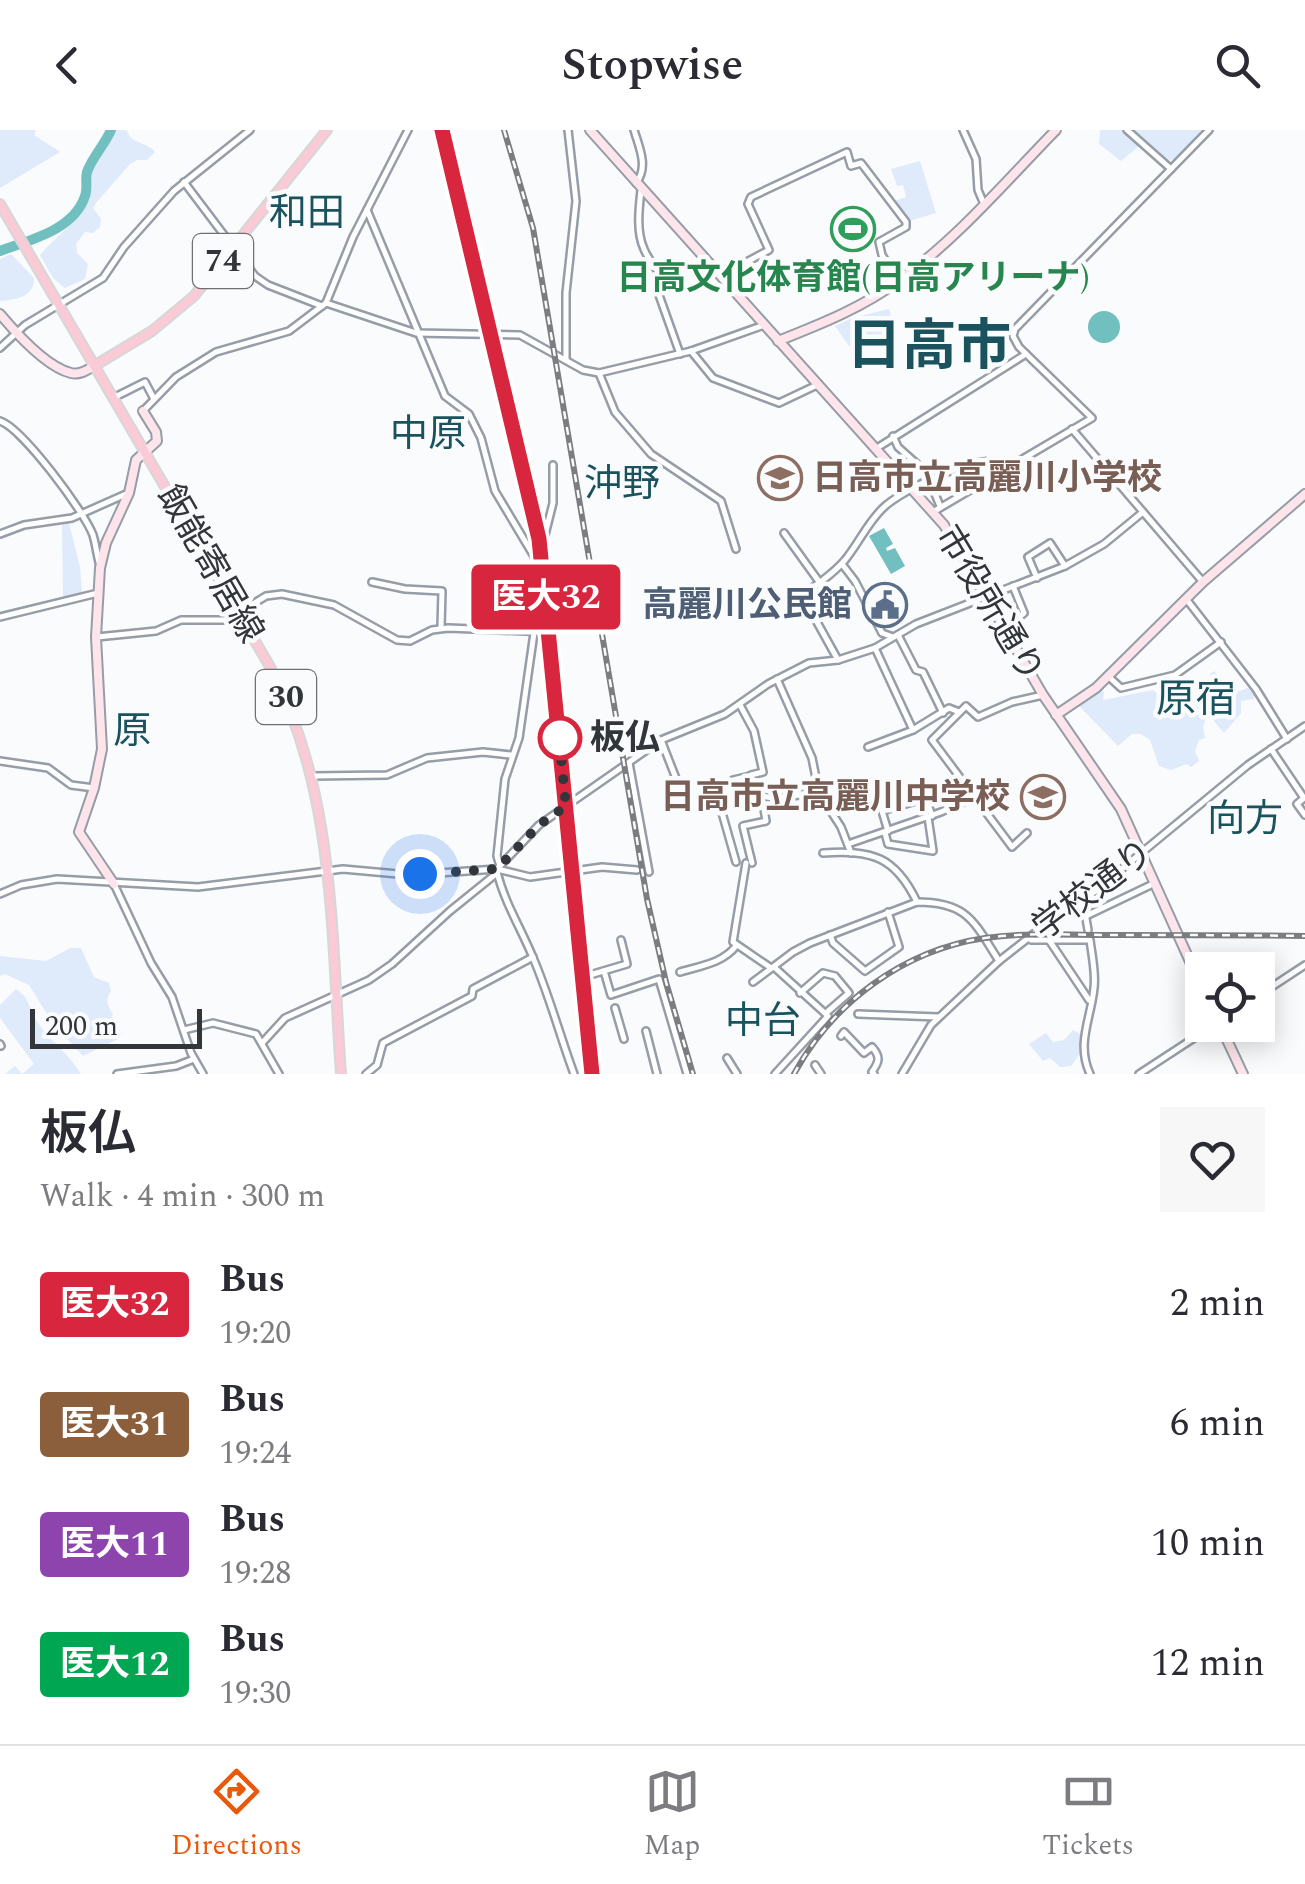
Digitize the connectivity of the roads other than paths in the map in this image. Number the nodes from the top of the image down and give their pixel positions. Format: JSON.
{"nodes":[{"id":1,"x":250,"y":130,"type":"edge"},
{"id":2,"x":327,"y":130,"type":"edge"},
{"id":3,"x":408,"y":130,"type":"edge"},
{"id":4,"x":442,"y":130,"type":"edge"},
{"id":5,"x":568,"y":130,"type":"edge"},
{"id":6,"x":590,"y":130,"type":"edge"},
{"id":7,"x":634,"y":130,"type":"edge"},
{"id":8,"x":963,"y":130,"type":"edge"},
{"id":9,"x":1056,"y":130,"type":"edge"},
{"id":10,"x":1127,"y":130,"type":"edge"},
{"id":11,"x":1209,"y":130,"type":"edge"},
{"id":12,"x":1172,"y":169,"type":"junction"},
{"id":13,"x":184,"y":182,"type":"junction"},
{"id":14,"x":638,"y":185,"type":"junction"},
{"id":15,"x":0,"y":204,"type":"edge"},
{"id":16,"x":984,"y":204,"type":"junction"},
{"id":17,"x":367,"y":210,"type":"junction"},
{"id":18,"x":234,"y":248,"type":"junction"},
{"id":19,"x":720,"y":275,"type":"junction"},
{"id":20,"x":899,"y":281,"type":"junction"},
{"id":21,"x":325,"y":305,"type":"junction"},
{"id":22,"x":59,"y":306,"type":"junction"},
{"id":23,"x":0,"y":314,"type":"edge"},
{"id":24,"x":764,"y":325,"type":"junction"},
{"id":25,"x":17,"y":332,"type":"junction"},
{"id":26,"x":416,"y":333,"type":"junction"},
{"id":27,"x":490,"y":335,"type":"junction"},
{"id":28,"x":778,"y":341,"type":"junction"},
{"id":29,"x":0,"y":348,"type":"edge"},
{"id":30,"x":691,"y":351,"type":"junction"},
{"id":31,"x":680,"y":354,"type":"junction"},
{"id":32,"x":1026,"y":354,"type":"junction"},
{"id":33,"x":566,"y":359,"type":"junction"},
{"id":34,"x":94,"y":366,"type":"junction"},
{"id":35,"x":599,"y":373,"type":"junction"},
{"id":36,"x":818,"y":385,"type":"junction"},
{"id":37,"x":113,"y":398,"type":"junction"},
{"id":38,"x":154,"y":399,"type":"junction"},
{"id":39,"x":143,"y":410,"type":"joint"},
{"id":40,"x":0,"y":421,"type":"edge"},
{"id":41,"x":1072,"y":429,"type":"junction"},
{"id":42,"x":893,"y":436,"type":"junction"},
{"id":43,"x":874,"y":449,"type":"junction"},
{"id":44,"x":144,"y":452,"type":"junction"},
{"id":45,"x":553,"y":465,"type":"dead end"},
{"id":46,"x":1009,"y":467,"type":"junction"},
{"id":47,"x":932,"y":480,"type":"junction"},
{"id":48,"x":909,"y":488,"type":"junction"},
{"id":49,"x":129,"y":493,"type":"junction"},
{"id":50,"x":1305,"y":494,"type":"edge"},
{"id":51,"x":937,"y":510,"type":"junction"},
{"id":52,"x":1143,"y":512,"type":"junction"},
{"id":53,"x":81,"y":514,"type":"junction"},
{"id":54,"x":784,"y":533,"type":"dead end"},
{"id":55,"x":0,"y":534,"type":"edge"},
{"id":56,"x":539,"y":539,"type":"junction"},
{"id":57,"x":736,"y":549,"type":"dead end"},
{"id":58,"x":842,"y":564,"type":"junction"},
{"id":59,"x":542,"y":565,"type":"junction"},
{"id":60,"x":1065,"y":566,"type":"junction"},
{"id":61,"x":100,"y":568,"type":"junction"},
{"id":62,"x":1038,"y":578,"type":"junction"},
{"id":63,"x":372,"y":582,"type":"dead end"},
{"id":64,"x":1202,"y":582,"type":"junction"},
{"id":65,"x":820,"y":583,"type":"junction"},
{"id":66,"x":1013,"y":586,"type":"junction"},
{"id":67,"x":545,"y":588,"type":"junction"},
{"id":68,"x":98,"y":593,"type":"junction"},
{"id":69,"x":986,"y":598,"type":"junction"},
{"id":70,"x":1185,"y":598,"type":"junction"},
{"id":71,"x":240,"y":614,"type":"junction"},
{"id":72,"x":0,"y":617,"type":"edge"},
{"id":73,"x":596,"y":618,"type":"dead end"},
{"id":74,"x":548,"y":621,"type":"junction"},
{"id":75,"x":441,"y":628,"type":"junction"},
{"id":76,"x":1004,"y":630,"type":"junction"},
{"id":77,"x":536,"y":631,"type":"junction"},
{"id":78,"x":550,"y":632,"type":"junction"},
{"id":79,"x":896,"y":636,"type":"junction"},
{"id":80,"x":96,"y":637,"type":"junction"},
{"id":81,"x":1221,"y":642,"type":"junction"},
{"id":82,"x":875,"y":648,"type":"junction"},
{"id":83,"x":838,"y":660,"type":"junction"},
{"id":84,"x":1108,"y":676,"type":"junction"},
{"id":85,"x":777,"y":680,"type":"junction"},
{"id":86,"x":1043,"y":695,"type":"junction"},
{"id":87,"x":740,"y":704,"type":"junction"},
{"id":88,"x":960,"y":712,"type":"junction"},
{"id":89,"x":944,"y":714,"type":"junction"},
{"id":90,"x":1056,"y":715,"type":"junction"},
{"id":91,"x":1305,"y":726,"type":"edge"},
{"id":92,"x":913,"y":730,"type":"junction"},
{"id":93,"x":1287,"y":738,"type":"junction"},
{"id":94,"x":661,"y":740,"type":"junction"},
{"id":95,"x":868,"y":747,"type":"dead end"},
{"id":96,"x":1271,"y":749,"type":"junction"},
{"id":97,"x":512,"y":755,"type":"junction"},
{"id":98,"x":0,"y":761,"type":"edge"},
{"id":99,"x":629,"y":762,"type":"junction"},
{"id":100,"x":751,"y":775,"type":"junction"},
{"id":101,"x":313,"y":776,"type":"junction"},
{"id":102,"x":733,"y":780,"type":"dead end"},
{"id":103,"x":94,"y":788,"type":"junction"},
{"id":104,"x":716,"y":788,"type":"dead end"},
{"id":105,"x":818,"y":793,"type":"junction"},
{"id":106,"x":762,"y":798,"type":"junction"},
{"id":107,"x":973,"y":798,"type":"junction"},
{"id":108,"x":686,"y":804,"type":"dead end"},
{"id":109,"x":566,"y":806,"type":"junction"},
{"id":110,"x":1305,"y":815,"type":"edge"},
{"id":111,"x":930,"y":816,"type":"junction"},
{"id":112,"x":886,"y":832,"type":"junction"},
{"id":113,"x":1027,"y":833,"type":"dead end"},
{"id":114,"x":848,"y":844,"type":"junction"},
{"id":115,"x":851,"y":852,"type":"junction"},
{"id":116,"x":823,"y":854,"type":"dead end"},
{"id":117,"x":1142,"y":854,"type":"junction"},
{"id":118,"x":736,"y":862,"type":"dead end"},
{"id":119,"x":498,"y":869,"type":"junction"},
{"id":120,"x":572,"y":870,"type":"junction"},
{"id":121,"x":637,"y":870,"type":"dead end"},
{"id":122,"x":326,"y":871,"type":"junction"},
{"id":123,"x":649,"y":872,"type":"dead end"},
{"id":124,"x":1155,"y":882,"type":"junction"},
{"id":125,"x":114,"y":884,"type":"junction"},
{"id":126,"x":0,"y":894,"type":"edge"},
{"id":127,"x":1083,"y":901,"type":"junction"},
{"id":128,"x":917,"y":902,"type":"junction"},
{"id":129,"x":888,"y":912,"type":"junction"},
{"id":130,"x":1086,"y":916,"type":"junction"},
{"id":131,"x":1088,"y":930,"type":"dead end"},
{"id":132,"x":830,"y":934,"type":"junction"},
{"id":133,"x":621,"y":940,"type":"dead end"},
{"id":134,"x":1028,"y":940,"type":"junction"},
{"id":135,"x":1050,"y":940,"type":"junction"},
{"id":136,"x":736,"y":946,"type":"junction"},
{"id":137,"x":1186,"y":952,"type":"edge"},
{"id":138,"x":533,"y":957,"type":"junction"},
{"id":139,"x":999,"y":961,"type":"junction"},
{"id":140,"x":1305,"y":965,"type":"edge"},
{"id":141,"x":772,"y":968,"type":"junction"},
{"id":142,"x":604,"y":971,"type":"junction"},
{"id":143,"x":680,"y":972,"type":"dead end"},
{"id":144,"x":582,"y":977,"type":"junction"},
{"id":145,"x":753,"y":982,"type":"dead end"},
{"id":146,"x":1275,"y":985,"type":"edge"},
{"id":147,"x":800,"y":994,"type":"junction"},
{"id":148,"x":335,"y":996,"type":"junction"},
{"id":149,"x":1090,"y":1002,"type":"junction"},
{"id":150,"x":615,"y":1008,"type":"dead end"},
{"id":151,"x":826,"y":1013,"type":"junction"},
{"id":152,"x":858,"y":1014,"type":"dead end"},
{"id":153,"x":938,"y":1018,"type":"junction"},
{"id":154,"x":184,"y":1030,"type":"junction"},
{"id":155,"x":646,"y":1031,"type":"dead end"},
{"id":156,"x":841,"y":1036,"type":"dead end"},
{"id":157,"x":624,"y":1039,"type":"dead end"},
{"id":158,"x":263,"y":1042,"type":"junction"},
{"id":159,"x":1190,"y":1042,"type":"edge"},
{"id":160,"x":1226,"y":1042,"type":"edge"},
{"id":161,"x":728,"y":1058,"type":"dead end"},
{"id":162,"x":194,"y":1059,"type":"junction"},
{"id":163,"x":815,"y":1065,"type":"dead end"},
{"id":164,"x":117,"y":1074,"type":"edge"},
{"id":165,"x":203,"y":1074,"type":"edge"},
{"id":166,"x":279,"y":1074,"type":"edge"},
{"id":167,"x":341,"y":1074,"type":"edge"},
{"id":168,"x":366,"y":1074,"type":"edge"},
{"id":169,"x":574,"y":1074,"type":"edge"},
{"id":170,"x":592,"y":1074,"type":"edge"},
{"id":171,"x":657,"y":1074,"type":"edge"},
{"id":172,"x":687,"y":1074,"type":"edge"},
{"id":173,"x":737,"y":1074,"type":"edge"},
{"id":174,"x":774,"y":1074,"type":"edge"},
{"id":175,"x":820,"y":1074,"type":"edge"},
{"id":176,"x":874,"y":1074,"type":"edge"},
{"id":177,"x":902,"y":1074,"type":"edge"},
{"id":178,"x":1090,"y":1074,"type":"edge"},
{"id":179,"x":1140,"y":1074,"type":"edge"},
{"id":180,"x":1243,"y":1074,"type":"edge"}],
"edges":[{"from":1,"to":13,"type":"street"},
{"from":2,"to":18,"type":"main road","number":"74"},
{"from":3,"to":17,"type":"street"},
{"from":4,"to":27,"type":"street"},
{"from":5,"to":33,"type":"street"},
{"from":6,"to":14,"type":"street","name":"市役所通り"},
{"from":7,"to":14,"type":"street"},
{"from":8,"to":16,"type":"street"},
{"from":9,"to":16,"type":"street"},
{"from":10,"to":12,"type":"street"},
{"from":11,"to":12,"type":"street"},
{"from":12,"to":32,"type":"street"},
{"from":13,"to":18,"type":"street"},
{"from":13,"to":22,"type":"street"},
{"from":14,"to":19,"type":"street","name":"市役所通り"},
{"from":14,"to":31,"type":"street"},
{"from":15,"to":22,"type":"main road","name":"飯能寄居線","number":"30"},
{"from":16,"to":20,"type":"street"},
{"from":17,"to":21,"type":"street"},
{"from":17,"to":26,"type":"street"},
{"from":18,"to":21,"type":"street"},
{"from":18,"to":34,"type":"main road","number":"74"},
{"from":19,"to":20,"type":"street"},
{"from":19,"to":24,"type":"street","name":"市役所通り"},
{"from":20,"to":28,"type":"street"},
{"from":21,"to":26,"type":"street"},
{"from":21,"to":38,"type":"street"},
{"from":22,"to":25,"type":"street"},
{"from":22,"to":34,"type":"main road","name":"飯能寄居線","number":"30"},
{"from":23,"to":25,"type":"street"},
{"from":24,"to":28,"type":"street","name":"市役所通り"},
{"from":24,"to":30,"type":"street"},
{"from":25,"to":29,"type":"street"},
{"from":25,"to":34,"type":"street"},
{"from":26,"to":27,"type":"street"},
{"from":26,"to":59,"type":"street"},
{"from":27,"to":33,"type":"street"},
{"from":27,"to":56,"type":"street"},
{"from":28,"to":36,"type":"street","name":"市役所通り"},
{"from":30,"to":31,"type":"street"},
{"from":30,"to":36,"type":"street"},
{"from":31,"to":35,"type":"street"},
{"from":32,"to":41,"type":"street"},
{"from":32,"to":42,"type":"street"},
{"from":33,"to":35,"type":"street"},
{"from":34,"to":37,"type":"main road","name":"飯能寄居線","number":"30"},
{"from":35,"to":57,"type":"street"},
{"from":36,"to":43,"type":"street","name":"市役所通り"},
{"from":37,"to":38,"type":"street"},
{"from":37,"to":44,"type":"main road","name":"飯能寄居線","number":"30"},
{"from":38,"to":39,"type":"street"},
{"from":39,"to":44,"type":"street"},
{"from":40,"to":53,"type":"street"},
{"from":41,"to":46,"type":"street"},
{"from":41,"to":52,"type":"street"},
{"from":42,"to":43,"type":"street"},
{"from":42,"to":47,"type":"street"},
{"from":43,"to":48,"type":"street","name":"市役所通り"},
{"from":44,"to":49,"type":"street"},
{"from":44,"to":71,"type":"main road","name":"飯能寄居線","number":"30"},
{"from":45,"to":56,"type":"street"},
{"from":46,"to":47,"type":"street"},
{"from":46,"to":51,"type":"street"},
{"from":47,"to":48,"type":"street"},
{"from":47,"to":51,"type":"street"},
{"from":48,"to":51,"type":"street","name":"市役所通り"},
{"from":48,"to":58,"type":"street"},
{"from":49,"to":53,"type":"street"},
{"from":49,"to":61,"type":"street"},
{"from":50,"to":64,"type":"street"},
{"from":51,"to":69,"type":"street","name":"市役所通り"},
{"from":52,"to":60,"type":"street"},
{"from":52,"to":64,"type":"street"},
{"from":53,"to":55,"type":"street"},
{"from":53,"to":61,"type":"street"},
{"from":54,"to":65,"type":"street"},
{"from":56,"to":59,"type":"street"},
{"from":58,"to":65,"type":"street"},
{"from":58,"to":79,"type":"street"},
{"from":59,"to":67,"type":"street"},
{"from":60,"to":62,"type":"street"},
{"from":60,"to":62,"type":"street"},
{"from":61,"to":68,"type":"street"},
{"from":62,"to":66,"type":"street"},
{"from":63,"to":75,"type":"street"},
{"from":64,"to":70,"type":"street"},
{"from":65,"to":83,"type":"street"},
{"from":66,"to":69,"type":"street"},
{"from":66,"to":76,"type":"street"},
{"from":67,"to":74,"type":"street"},
{"from":67,"to":77,"type":"street"},
{"from":68,"to":72,"type":"street"},
{"from":68,"to":80,"type":"street"},
{"from":69,"to":76,"type":"street","name":"市役所通り"},
{"from":69,"to":79,"type":"street"},
{"from":70,"to":81,"type":"street"},
{"from":70,"to":84,"type":"street"},
{"from":71,"to":75,"type":"street"},
{"from":71,"to":80,"type":"street"},
{"from":71,"to":101,"type":"main road","name":"飯能寄居線","number":"30"},
{"from":73,"to":74,"type":"street"},
{"from":74,"to":78,"type":"street"},
{"from":75,"to":77,"type":"street"},
{"from":76,"to":86,"type":"street","name":"市役所通り"},
{"from":77,"to":78,"type":"street"},
{"from":77,"to":97,"type":"street"},
{"from":78,"to":109,"type":"street"},
{"from":79,"to":82,"type":"street"},
{"from":79,"to":89,"type":"street"},
{"from":80,"to":103,"type":"street"},
{"from":81,"to":84,"type":"street"},
{"from":81,"to":93,"type":"street"},
{"from":82,"to":83,"type":"street"},
{"from":82,"to":92,"type":"street"},
{"from":83,"to":85,"type":"street"},
{"from":84,"to":90,"type":"street"},
{"from":85,"to":87,"type":"street"},
{"from":85,"to":105,"type":"street"},
{"from":86,"to":88,"type":"street"},
{"from":86,"to":90,"type":"street","name":"市役所通り"},
{"from":87,"to":94,"type":"street"},
{"from":87,"to":100,"type":"street"},
{"from":88,"to":89,"type":"street"},
{"from":88,"to":107,"type":"street"},
{"from":89,"to":92,"type":"street"},
{"from":90,"to":117,"type":"street","name":"市役所通り"},
{"from":91,"to":93,"type":"street","name":"学校通り"},
{"from":92,"to":95,"type":"street"},
{"from":93,"to":96,"type":"street","name":"学校通り"},
{"from":94,"to":99,"type":"street"},
{"from":94,"to":108,"type":"street"},
{"from":96,"to":110,"type":"street"},
{"from":96,"to":117,"type":"street","name":"学校通り"},
{"from":97,"to":101,"type":"street"},
{"from":97,"to":119,"type":"street"},
{"from":98,"to":103,"type":"street"},
{"from":99,"to":109,"type":"street"},
{"from":99,"to":123,"type":"street"},
{"from":100,"to":102,"type":"street"},
{"from":100,"to":106,"type":"street"},
{"from":101,"to":122,"type":"main road","name":"飯能寄居線","number":"30"},
{"from":103,"to":125,"type":"street"},
{"from":104,"to":118,"type":"street"},
{"from":105,"to":106,"type":"street"},
{"from":105,"to":114,"type":"street"},
{"from":106,"to":136,"type":"street"},
{"from":107,"to":111,"type":"street"},
{"from":107,"to":113,"type":"street"},
{"from":109,"to":119,"type":"street"},
{"from":109,"to":120,"type":"street"},
{"from":111,"to":112,"type":"street"},
{"from":111,"to":112,"type":"street"},
{"from":111,"to":112,"type":"street"},
{"from":112,"to":114,"type":"street"},
{"from":114,"to":115,"type":"street"},
{"from":115,"to":116,"type":"street"},
{"from":115,"to":128,"type":"street"},
{"from":117,"to":124,"type":"street","name":"市役所通り"},
{"from":117,"to":127,"type":"street","name":"学校通り"},
{"from":119,"to":120,"type":"street"},
{"from":119,"to":122,"type":"street"},
{"from":119,"to":138,"type":"street"},
{"from":119,"to":148,"type":"street"},
{"from":120,"to":121,"type":"street"},
{"from":120,"to":144,"type":"street"},
{"from":122,"to":125,"type":"street"},
{"from":122,"to":148,"type":"main road","name":"飯能寄居線","number":"30"},
{"from":124,"to":130,"type":"street"},
{"from":124,"to":137,"type":"street","name":"市役所通り"},
{"from":125,"to":126,"type":"street"},
{"from":125,"to":154,"type":"street"},
{"from":127,"to":130,"type":"street"},
{"from":127,"to":134,"type":"street","name":"学校通り"},
{"from":128,"to":129,"type":"street"},
{"from":128,"to":139,"type":"street"},
{"from":129,"to":132,"type":"street"},
{"from":129,"to":132,"type":"street"},
{"from":130,"to":131,"type":"street"},
{"from":132,"to":141,"type":"street"},
{"from":133,"to":142,"type":"street"},
{"from":134,"to":135,"type":"street"},
{"from":134,"to":139,"type":"street","name":"学校通り"},
{"from":135,"to":149,"type":"street"},
{"from":135,"to":149,"type":"street"},
{"from":136,"to":141,"type":"street"},
{"from":136,"to":143,"type":"street"},
{"from":138,"to":168,"type":"street"},
{"from":138,"to":169,"type":"street"},
{"from":139,"to":153,"type":"street","name":"学校通り"},
{"from":140,"to":146,"type":"street"},
{"from":141,"to":145,"type":"street"},
{"from":141,"to":147,"type":"street"},
{"from":142,"to":144,"type":"street"},
{"from":142,"to":172,"type":"street"},
{"from":144,"to":170,"type":"street"},
{"from":147,"to":151,"type":"street"},
{"from":147,"to":151,"type":"street"},
{"from":148,"to":158,"type":"street"},
{"from":148,"to":167,"type":"main road","name":"飯能寄居線","number":"30"},
{"from":149,"to":178,"type":"street"},
{"from":150,"to":157,"type":"street"},
{"from":151,"to":174,"type":"street"},
{"from":152,"to":153,"type":"street"},
{"from":153,"to":177,"type":"street","name":"学校通り"},
{"from":154,"to":158,"type":"street"},
{"from":154,"to":162,"type":"street"},
{"from":155,"to":171,"type":"street"},
{"from":156,"to":176,"type":"street"},
{"from":158,"to":166,"type":"street"},
{"from":159,"to":179,"type":"street"},
{"from":160,"to":180,"type":"street"},
{"from":161,"to":173,"type":"street"},
{"from":162,"to":164,"type":"street"},
{"from":162,"to":165,"type":"street"},
{"from":163,"to":175,"type":"street"}]}
